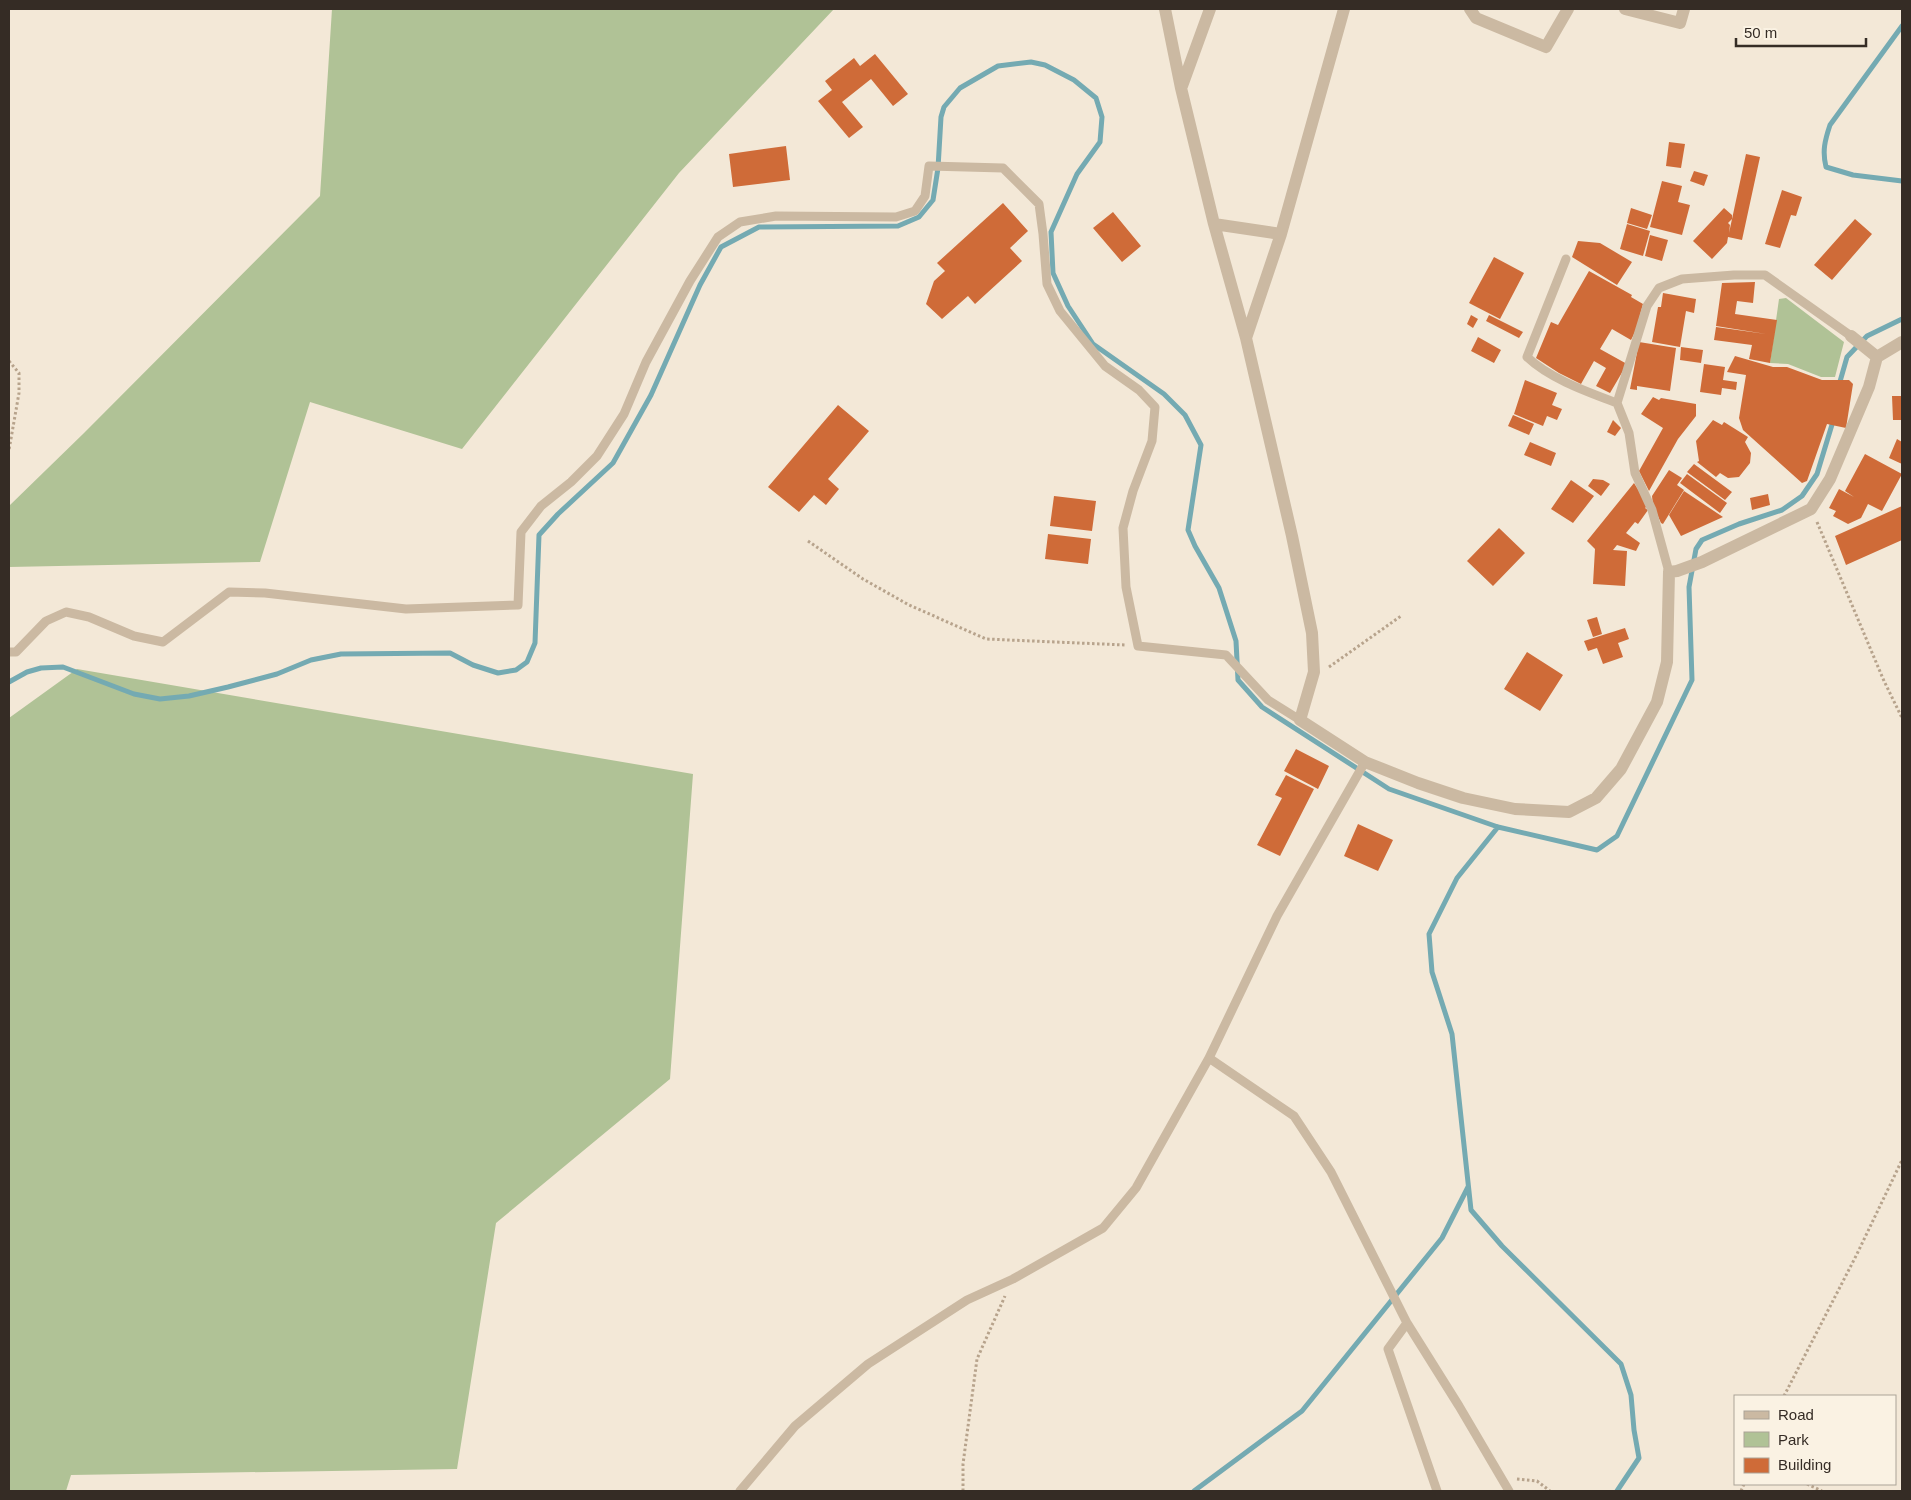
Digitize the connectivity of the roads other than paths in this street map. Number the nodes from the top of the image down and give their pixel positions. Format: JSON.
{"nodes":[{"id":1,"x":1165,"y":9,"type":"edge"},
{"id":2,"x":1210,"y":9,"type":"edge"},
{"id":3,"x":1344,"y":9,"type":"edge"},
{"id":4,"x":1470,"y":9,"type":"edge"},
{"id":5,"x":1568,"y":9,"type":"edge"},
{"id":6,"x":1625,"y":9,"type":"edge"},
{"id":7,"x":1684,"y":9,"type":"edge"},
{"id":8,"x":1181,"y":88,"type":"junction"},
{"id":9,"x":1214,"y":224,"type":"junction"},
{"id":10,"x":1280,"y":234,"type":"junction"},
{"id":11,"x":1566,"y":259,"type":"dead end"},
{"id":12,"x":1851,"y":336,"type":"joint"},
{"id":13,"x":1246,"y":338,"type":"junction"},
{"id":14,"x":1902,"y":342,"type":"edge"},
{"id":15,"x":1872,"y":353,"type":"junction"},
{"id":16,"x":1617,"y":403,"type":"junction"},
{"id":17,"x":1673,"y":572,"type":"junction"},
{"id":18,"x":9,"y":652,"type":"edge"},
{"id":19,"x":1300,"y":720,"type":"junction"},
{"id":20,"x":1365,"y":762,"type":"junction"},
{"id":21,"x":1209,"y":1058,"type":"junction"},
{"id":22,"x":1407,"y":1323,"type":"junction"},
{"id":23,"x":740,"y":1491,"type":"edge"},
{"id":24,"x":1437,"y":1491,"type":"edge"},
{"id":25,"x":1509,"y":1491,"type":"edge"}],
"edges":[{"from":1,"to":8,"type":"street"},
{"from":2,"to":8,"type":"street"},
{"from":3,"to":10,"type":"street"},
{"from":4,"to":5,"type":"street"},
{"from":6,"to":7,"type":"street"},
{"from":8,"to":9,"type":"street"},
{"from":9,"to":10,"type":"street"},
{"from":9,"to":13,"type":"street"},
{"from":10,"to":13,"type":"street"},
{"from":11,"to":16,"type":"lane"},
{"from":12,"to":15,"type":"street"},
{"from":12,"to":16,"type":"lane"},
{"from":13,"to":19,"type":"street"},
{"from":14,"to":15,"type":"street"},
{"from":15,"to":17,"type":"street"},
{"from":16,"to":17,"type":"lane"},
{"from":17,"to":20,"type":"street"},
{"from":18,"to":19,"type":"lane"},
{"from":19,"to":20,"type":"street"},
{"from":20,"to":21,"type":"lane"},
{"from":21,"to":22,"type":"lane"},
{"from":21,"to":23,"type":"lane"},
{"from":22,"to":24,"type":"lane"},
{"from":22,"to":25,"type":"lane"}]}
